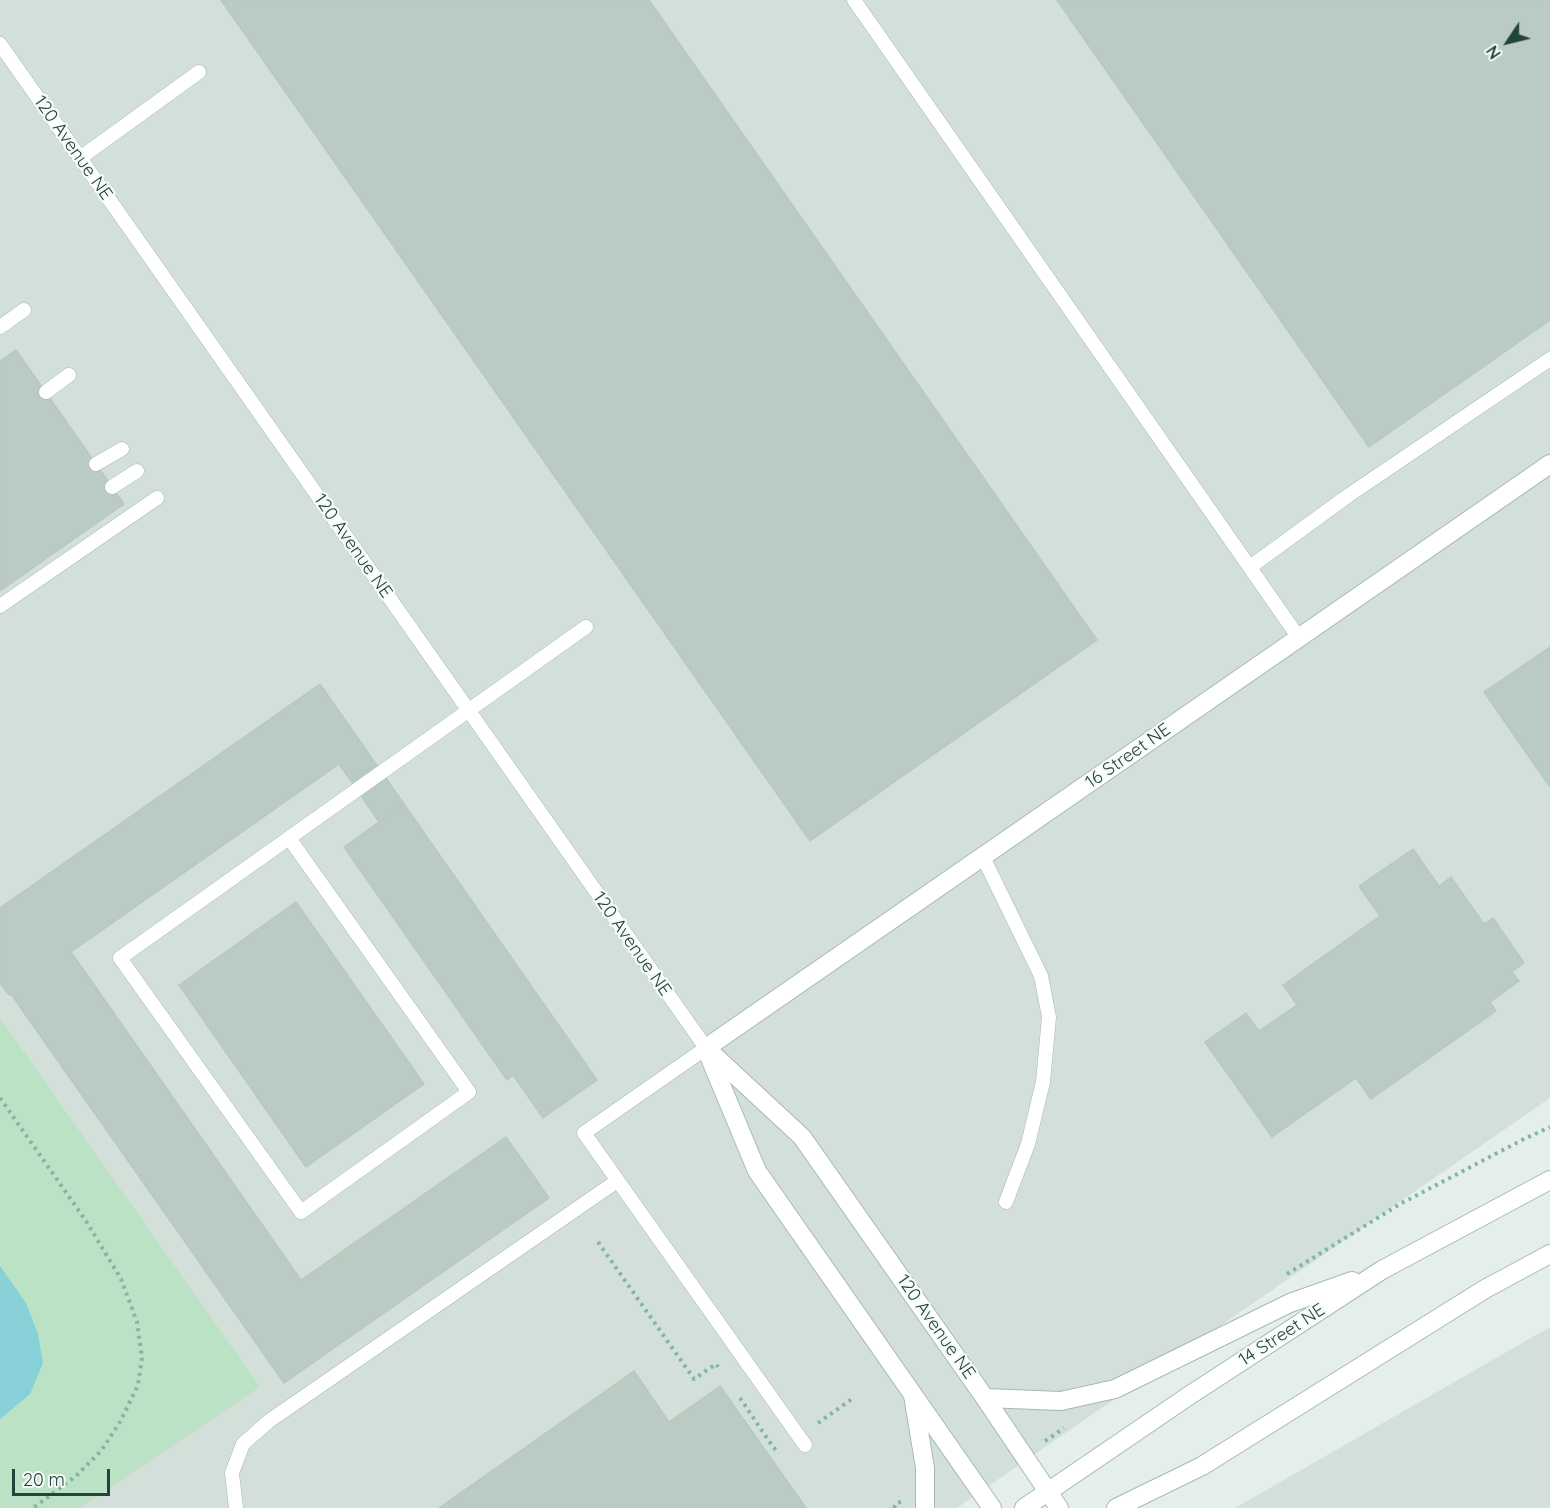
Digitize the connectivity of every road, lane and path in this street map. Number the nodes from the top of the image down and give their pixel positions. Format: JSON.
{"nodes":[{"id":1,"x":854,"y":0,"type":"edge"},
{"id":2,"x":0,"y":44,"type":"edge"},
{"id":3,"x":199,"y":72,"type":"dead end"},
{"id":4,"x":80,"y":158,"type":"junction"},
{"id":5,"x":24,"y":310,"type":"dead end"},
{"id":6,"x":0,"y":327,"type":"edge"},
{"id":7,"x":1550,"y":359,"type":"edge"},
{"id":8,"x":69,"y":375,"type":"dead end"},
{"id":9,"x":46,"y":392,"type":"dead end"},
{"id":10,"x":122,"y":449,"type":"dead end"},
{"id":11,"x":96,"y":464,"type":"dead end"},
{"id":12,"x":1550,"y":464,"type":"edge"},
{"id":13,"x":137,"y":471,"type":"dead end"},
{"id":14,"x":112,"y":487,"type":"dead end"},
{"id":15,"x":157,"y":498,"type":"dead end"},
{"id":16,"x":1250,"y":567,"type":"junction"},
{"id":17,"x":0,"y":606,"type":"edge"},
{"id":18,"x":586,"y":627,"type":"dead end"},
{"id":19,"x":1299,"y":638,"type":"junction"},
{"id":20,"x":469,"y":711,"type":"junction"},
{"id":21,"x":290,"y":838,"type":"junction"},
{"id":22,"x":982,"y":857,"type":"junction"},
{"id":23,"x":706,"y":1048,"type":"junction"},
{"id":24,"x":0,"y":1098,"type":"edge"},
{"id":25,"x":1550,"y":1180,"type":"edge"},
{"id":26,"x":617,"y":1181,"type":"junction"},
{"id":27,"x":1006,"y":1202,"type":"dead end"},
{"id":28,"x":1550,"y":1254,"type":"edge"},
{"id":29,"x":1382,"y":1270,"type":"junction"},
{"id":30,"x":913,"y":1395,"type":"junction"},
{"id":31,"x":986,"y":1398,"type":"junction"},
{"id":32,"x":805,"y":1445,"type":"dead end"},
{"id":33,"x":1049,"y":1492,"type":"junction"},
{"id":34,"x":33,"y":1508,"type":"edge"},
{"id":35,"x":236,"y":1508,"type":"edge"},
{"id":36,"x":925,"y":1508,"type":"edge"},
{"id":37,"x":992,"y":1508,"type":"edge"},
{"id":38,"x":1024,"y":1508,"type":"edge"},
{"id":39,"x":1059,"y":1508,"type":"edge"},
{"id":40,"x":1116,"y":1508,"type":"edge"}],
"edges":[{"from":1,"to":16,"type":"lane"},
{"from":2,"to":4,"type":"lane","name":"120 Avenue NE"},
{"from":3,"to":4,"type":"lane"},
{"from":4,"to":20,"type":"lane","name":"120 Avenue NE"},
{"from":5,"to":6,"type":"lane"},
{"from":7,"to":16,"type":"lane"},
{"from":8,"to":9,"type":"lane"},
{"from":10,"to":11,"type":"lane"},
{"from":12,"to":19,"type":"street","name":"16 Street NE"},
{"from":13,"to":14,"type":"lane"},
{"from":15,"to":17,"type":"lane"},
{"from":16,"to":19,"type":"lane"},
{"from":18,"to":20,"type":"lane"},
{"from":19,"to":22,"type":"street","name":"16 Street NE"},
{"from":20,"to":21,"type":"lane"},
{"from":20,"to":23,"type":"lane","name":"120 Avenue NE"},
{"from":21,"to":21,"type":"lane"},
{"from":22,"to":23,"type":"street","name":"16 Street NE"},
{"from":22,"to":27,"type":"lane"},
{"from":23,"to":26,"type":"lane"},
{"from":23,"to":30,"type":"street","name":"120 Avenue NE"},
{"from":23,"to":31,"type":"street","name":"120 Avenue NE"},
{"from":24,"to":34,"type":"path"},
{"from":25,"to":29,"type":"street","name":"14 Street NE"},
{"from":26,"to":32,"type":"lane"},
{"from":26,"to":35,"type":"lane"},
{"from":28,"to":40,"type":"street"},
{"from":29,"to":31,"type":"street"},
{"from":29,"to":33,"type":"street","name":"14 Street NE"},
{"from":30,"to":36,"type":"street"},
{"from":30,"to":37,"type":"street","name":"120 Avenue NE"},
{"from":31,"to":33,"type":"street","name":"120 Avenue NE"},
{"from":33,"to":38,"type":"street","name":"14 Street NE"},
{"from":33,"to":39,"type":"street","name":"120 Avenue NE"}]}
